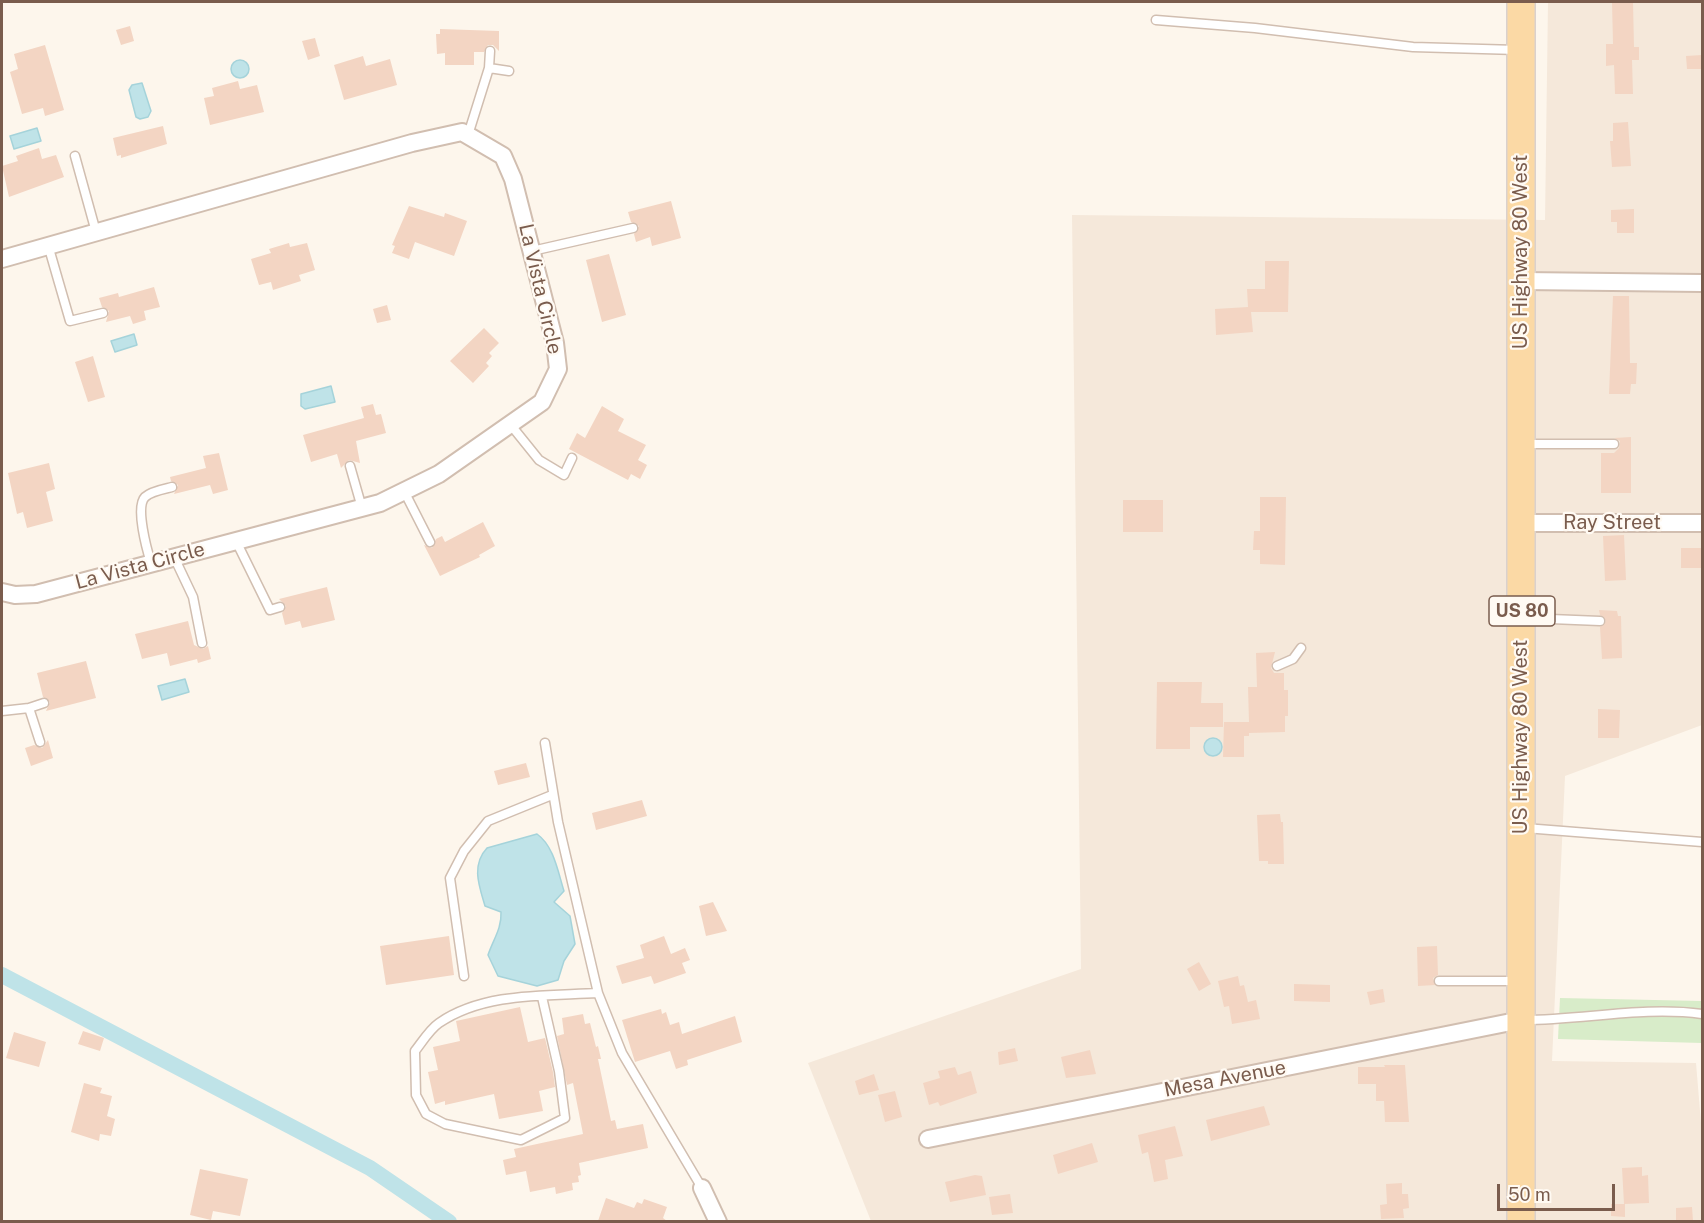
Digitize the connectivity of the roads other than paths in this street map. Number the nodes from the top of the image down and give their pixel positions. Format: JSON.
{"nodes":[{"id":1,"x":1521,"y":2,"type":"edge"},
{"id":2,"x":1156,"y":20,"type":"dead end"},
{"id":3,"x":1521,"y":50,"type":"junction"},
{"id":4,"x":490,"y":51,"type":"dead end"},
{"id":5,"x":489,"y":68,"type":"junction"},
{"id":6,"x":509,"y":71,"type":"dead end"},
{"id":7,"x":468,"y":135,"type":"junction"},
{"id":8,"x":75,"y":156,"type":"dead end"},
{"id":9,"x":633,"y":228,"type":"dead end"},
{"id":10,"x":96,"y":232,"type":"junction"},
{"id":11,"x":48,"y":246,"type":"junction"},
{"id":12,"x":532,"y":251,"type":"junction"},
{"id":13,"x":2,"y":259,"type":"edge"},
{"id":14,"x":1522,"y":281,"type":"junction"},
{"id":15,"x":1702,"y":283,"type":"edge"},
{"id":16,"x":103,"y":313,"type":"dead end"},
{"id":17,"x":510,"y":424,"type":"junction"},
{"id":18,"x":1521,"y":444,"type":"junction"},
{"id":19,"x":1614,"y":444,"type":"dead end"},
{"id":20,"x":572,"y":458,"type":"dead end"},
{"id":21,"x":350,"y":466,"type":"dead end"},
{"id":22,"x":172,"y":486,"type":"dead end"},
{"id":23,"x":404,"y":491,"type":"junction"},
{"id":24,"x":362,"y":508,"type":"junction"},
{"id":25,"x":1522,"y":523,"type":"junction"},
{"id":26,"x":1702,"y":523,"type":"edge"},
{"id":27,"x":237,"y":541,"type":"junction"},
{"id":28,"x":430,"y":542,"type":"dead end"},
{"id":29,"x":174,"y":557,"type":"junction"},
{"id":30,"x":151,"y":563,"type":"junction"},
{"id":31,"x":2,"y":594,"type":"edge"},
{"id":32,"x":280,"y":608,"type":"dead end"},
{"id":33,"x":1522,"y":617,"type":"junction"},
{"id":34,"x":1600,"y":621,"type":"dead end"},
{"id":35,"x":202,"y":643,"type":"dead end"},
{"id":36,"x":1302,"y":648,"type":"dead end"},
{"id":37,"x":1277,"y":666,"type":"dead end"},
{"id":38,"x":44,"y":703,"type":"dead end"},
{"id":39,"x":29,"y":708,"type":"junction"},
{"id":40,"x":2,"y":711,"type":"edge"},
{"id":41,"x":40,"y":742,"type":"dead end"},
{"id":42,"x":545,"y":743,"type":"dead end"},
{"id":43,"x":552,"y":795,"type":"junction"},
{"id":44,"x":1521,"y":828,"type":"junction"},
{"id":45,"x":1702,"y":842,"type":"edge"},
{"id":46,"x":464,"y":976,"type":"dead end"},
{"id":47,"x":1439,"y":981,"type":"dead end"},
{"id":48,"x":1521,"y":981,"type":"junction"},
{"id":49,"x":598,"y":993,"type":"junction"},
{"id":50,"x":542,"y":997,"type":"junction"},
{"id":51,"x":1702,"y":1014,"type":"edge"},
{"id":52,"x":1521,"y":1020,"type":"junction"},
{"id":53,"x":928,"y":1139,"type":"dead end"},
{"id":54,"x":702,"y":1188,"type":"joint"},
{"id":55,"x":718,"y":1221,"type":"edge"},
{"id":56,"x":1521,"y":1221,"type":"edge"}],
"edges":[{"from":1,"to":3,"type":"main road","name":"US Highway 80 West","number":"US 80"},
{"from":2,"to":3,"type":"lane"},
{"from":3,"to":14,"type":"main road","name":"US Highway 80 West","number":"US 80"},
{"from":4,"to":5,"type":"lane"},
{"from":5,"to":6,"type":"lane"},
{"from":5,"to":7,"type":"lane"},
{"from":7,"to":10,"type":"street"},
{"from":7,"to":12,"type":"street","name":"La Vista Circle"},
{"from":8,"to":10,"type":"lane"},
{"from":9,"to":12,"type":"lane"},
{"from":10,"to":11,"type":"street"},
{"from":11,"to":13,"type":"street"},
{"from":11,"to":16,"type":"lane"},
{"from":12,"to":17,"type":"street","name":"La Vista Circle"},
{"from":14,"to":15,"type":"street"},
{"from":14,"to":18,"type":"main road","name":"US Highway 80 West","number":"US 80"},
{"from":17,"to":20,"type":"lane"},
{"from":17,"to":23,"type":"street","name":"La Vista Circle"},
{"from":18,"to":19,"type":"lane"},
{"from":18,"to":25,"type":"main road","name":"US Highway 80 West","number":"US 80"},
{"from":21,"to":24,"type":"lane"},
{"from":22,"to":30,"type":"lane"},
{"from":23,"to":24,"type":"street","name":"La Vista Circle"},
{"from":23,"to":28,"type":"lane"},
{"from":24,"to":27,"type":"street","name":"La Vista Circle"},
{"from":25,"to":26,"type":"street","name":"Ray Street"},
{"from":25,"to":33,"type":"main road","name":"US Highway 80 West","number":"US 80"},
{"from":27,"to":29,"type":"street","name":"La Vista Circle"},
{"from":27,"to":32,"type":"lane"},
{"from":29,"to":30,"type":"street","name":"La Vista Circle"},
{"from":29,"to":35,"type":"lane"},
{"from":30,"to":31,"type":"street","name":"La Vista Circle"},
{"from":33,"to":34,"type":"lane"},
{"from":33,"to":44,"type":"main road","name":"US Highway 80 West","number":"US 80"},
{"from":36,"to":37,"type":"lane"},
{"from":38,"to":39,"type":"lane"},
{"from":39,"to":40,"type":"lane"},
{"from":39,"to":41,"type":"lane"},
{"from":42,"to":43,"type":"lane"},
{"from":43,"to":46,"type":"lane"},
{"from":43,"to":49,"type":"lane"},
{"from":44,"to":45,"type":"lane"},
{"from":44,"to":48,"type":"main road","name":"US Highway 80 West","number":"US 80"},
{"from":47,"to":48,"type":"lane"},
{"from":48,"to":52,"type":"main road","name":"US Highway 80 West","number":"US 80"},
{"from":49,"to":50,"type":"lane"},
{"from":49,"to":54,"type":"lane"},
{"from":50,"to":50,"type":"lane"},
{"from":51,"to":52,"type":"lane"},
{"from":52,"to":53,"type":"street","name":"Mesa Avenue"},
{"from":52,"to":56,"type":"main road","name":"US Highway 80 West","number":"US 80"},
{"from":54,"to":55,"type":"street"}]}
